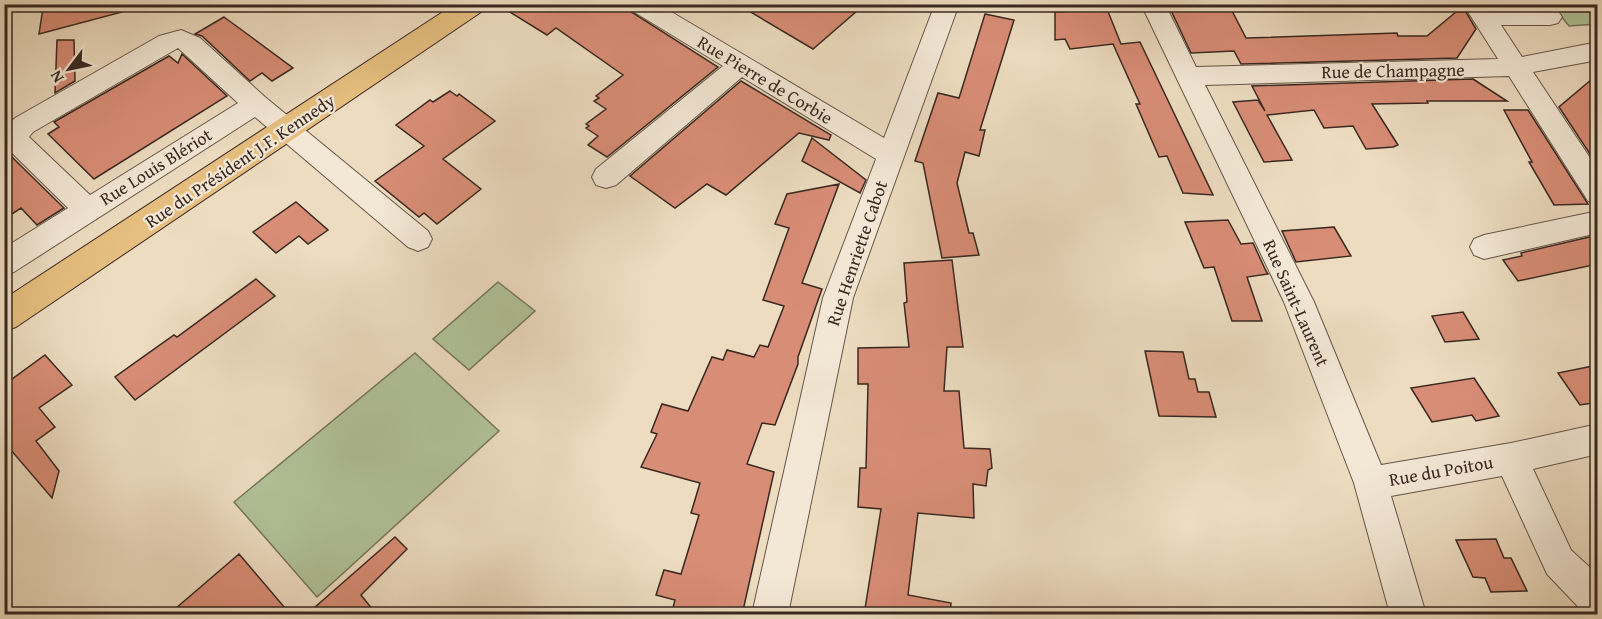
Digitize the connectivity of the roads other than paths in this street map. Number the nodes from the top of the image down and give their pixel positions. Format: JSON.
{"nodes":[{"id":1,"x":475,"y":4,"type":"edge"},
{"id":2,"x":639,"y":4,"type":"edge"},
{"id":3,"x":947,"y":4,"type":"edge"},
{"id":4,"x":1153,"y":4,"type":"edge"},
{"id":5,"x":1479,"y":11,"type":"edge"},
{"id":6,"x":1550,"y":16,"type":"dead end"},
{"id":7,"x":1598,"y":51,"type":"edge"},
{"id":8,"x":740,"y":65,"type":"junction"},
{"id":9,"x":1515,"y":67,"type":"junction"},
{"id":10,"x":1188,"y":76,"type":"junction"},
{"id":11,"x":256,"y":104,"type":"junction"},
{"id":12,"x":287,"y":129,"type":"junction"},
{"id":13,"x":891,"y":155,"type":"junction"},
{"id":14,"x":606,"y":177,"type":"dead end"},
{"id":15,"x":1598,"y":193,"type":"edge"},
{"id":16,"x":88,"y":210,"type":"junction"},
{"id":17,"x":1598,"y":222,"type":"edge"},
{"id":18,"x":418,"y":239,"type":"dead end"},
{"id":19,"x":1484,"y":247,"type":"dead end"},
{"id":20,"x":4,"y":263,"type":"edge"},
{"id":21,"x":4,"y":317,"type":"edge"},
{"id":22,"x":1598,"y":439,"type":"edge"},
{"id":23,"x":1511,"y":459,"type":"junction"},
{"id":24,"x":1371,"y":483,"type":"junction"},
{"id":25,"x":1598,"y":601,"type":"edge"},
{"id":26,"x":770,"y":615,"type":"edge"},
{"id":27,"x":1408,"y":615,"type":"edge"}],
"edges":[{"from":1,"to":12,"type":"main road","name":"Rue du Président J.F. Kennedy"},
{"from":2,"to":8,"type":"street","name":"Rue Pierre de Corbie"},
{"from":3,"to":13,"type":"street","name":"Rue Henriette Cabot"},
{"from":4,"to":10,"type":"street","name":"Rue Saint-Laurent"},
{"from":5,"to":6,"type":"street"},
{"from":5,"to":9,"type":"street"},
{"from":7,"to":9,"type":"street","name":"Rue de Champagne"},
{"from":8,"to":13,"type":"street","name":"Rue Pierre de Corbie"},
{"from":8,"to":14,"type":"street"},
{"from":9,"to":10,"type":"street","name":"Rue de Champagne"},
{"from":9,"to":15,"type":"street"},
{"from":10,"to":24,"type":"street","name":"Rue Saint-Laurent"},
{"from":11,"to":12,"type":"street"},
{"from":11,"to":16,"type":"street","name":"Rue Louis Blériot"},
{"from":11,"to":16,"type":"street","name":"Rue Louis Blériot"},
{"from":12,"to":18,"type":"street"},
{"from":12,"to":21,"type":"main road","name":"Rue du Président J.F. Kennedy"},
{"from":13,"to":26,"type":"street","name":"Rue Henriette Cabot"},
{"from":16,"to":20,"type":"street"},
{"from":17,"to":19,"type":"street"},
{"from":22,"to":23,"type":"street","name":"Rue du Poitou"},
{"from":23,"to":24,"type":"street","name":"Rue du Poitou"},
{"from":23,"to":25,"type":"street","name":"Rue du Poitou"},
{"from":24,"to":27,"type":"street","name":"Rue Saint-Laurent"}]}
